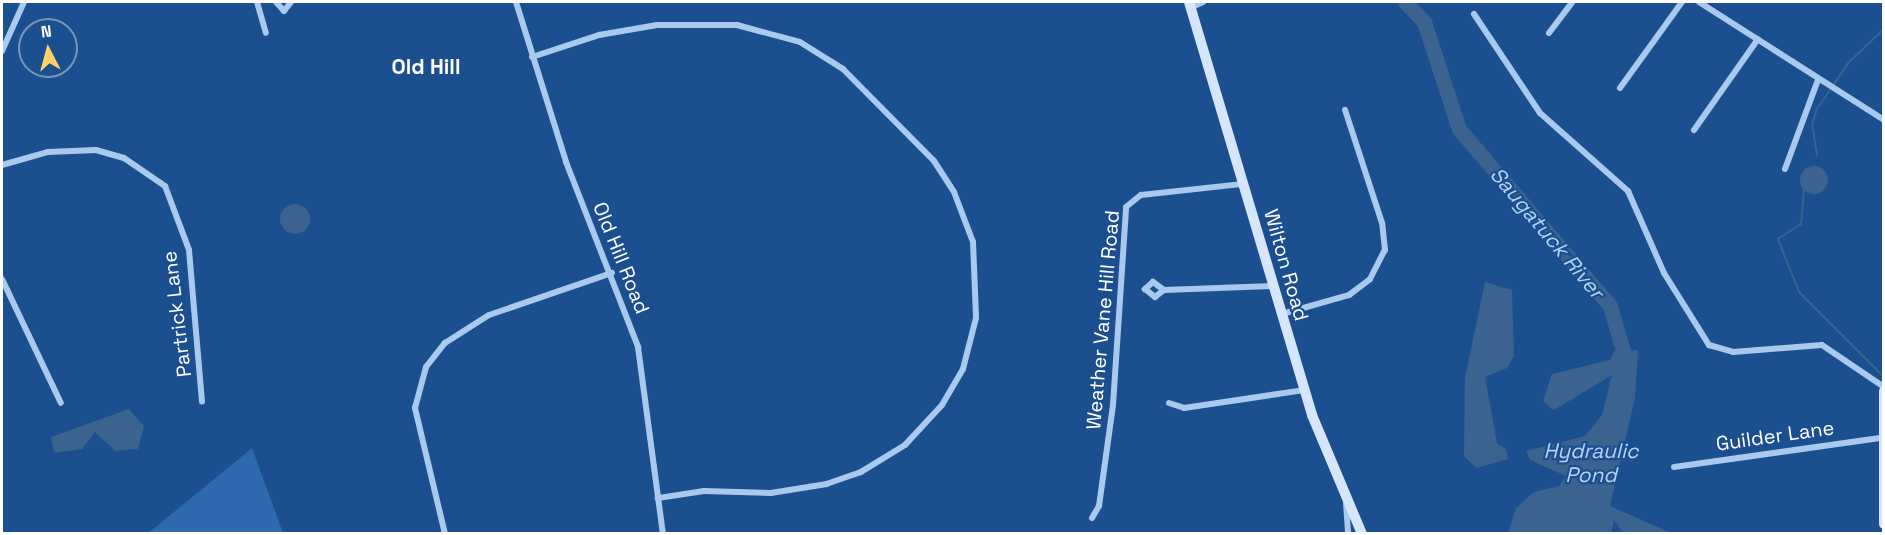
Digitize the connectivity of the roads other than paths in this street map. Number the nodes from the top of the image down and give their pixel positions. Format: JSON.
{"nodes":[{"id":1,"x":24,"y":2,"type":"edge"},
{"id":2,"x":257,"y":2,"type":"edge"},
{"id":3,"x":276,"y":2,"type":"edge"},
{"id":4,"x":291,"y":2,"type":"edge"},
{"id":5,"x":516,"y":2,"type":"edge"},
{"id":6,"x":1203,"y":2,"type":"edge"},
{"id":7,"x":1572,"y":2,"type":"edge"},
{"id":8,"x":1682,"y":2,"type":"edge"},
{"id":9,"x":1699,"y":2,"type":"edge"},
{"id":10,"x":1190,"y":4,"type":"edge"},
{"id":11,"x":1474,"y":14,"type":"dead end"},
{"id":12,"x":266,"y":33,"type":"dead end"},
{"id":13,"x":1549,"y":33,"type":"dead end"},
{"id":14,"x":1758,"y":39,"type":"junction"},
{"id":15,"x":2,"y":51,"type":"edge"},
{"id":16,"x":532,"y":57,"type":"junction"},
{"id":17,"x":1818,"y":80,"type":"junction"},
{"id":18,"x":1620,"y":88,"type":"dead end"},
{"id":19,"x":1345,"y":110,"type":"dead end"},
{"id":20,"x":1884,"y":120,"type":"edge"},
{"id":21,"x":1694,"y":130,"type":"dead end"},
{"id":22,"x":2,"y":165,"type":"edge"},
{"id":23,"x":1785,"y":169,"type":"dead end"},
{"id":24,"x":1243,"y":184,"type":"junction"},
{"id":25,"x":612,"y":273,"type":"junction"},
{"id":26,"x":2,"y":279,"type":"edge"},
{"id":27,"x":1273,"y":286,"type":"junction"},
{"id":28,"x":1164,"y":290,"type":"dead end"},
{"id":29,"x":1281,"y":314,"type":"junction"},
{"id":30,"x":1884,"y":389,"type":"edge"},
{"id":31,"x":1304,"y":390,"type":"junction"},
{"id":32,"x":202,"y":401,"type":"dead end"},
{"id":33,"x":61,"y":403,"type":"dead end"},
{"id":34,"x":1169,"y":403,"type":"dead end"},
{"id":35,"x":1880,"y":438,"type":"junction"},
{"id":36,"x":1674,"y":467,"type":"dead end"},
{"id":37,"x":658,"y":498,"type":"junction"},
{"id":38,"x":1347,"y":503,"type":"junction"},
{"id":39,"x":1092,"y":518,"type":"dead end"},
{"id":40,"x":1884,"y":524,"type":"edge"},
{"id":41,"x":445,"y":534,"type":"edge"},
{"id":42,"x":663,"y":534,"type":"edge"},
{"id":43,"x":1348,"y":534,"type":"edge"},
{"id":44,"x":1362,"y":534,"type":"edge"}],
"edges":[{"from":1,"to":15,"type":"street"},
{"from":2,"to":12,"type":"street"},
{"from":3,"to":4,"type":"street"},
{"from":5,"to":16,"type":"street","name":"Old Hill Road"},
{"from":6,"to":10,"type":"street"},
{"from":7,"to":13,"type":"street"},
{"from":8,"to":18,"type":"street"},
{"from":9,"to":14,"type":"street"},
{"from":10,"to":24,"type":"main road","name":"Wilton Road"},
{"from":11,"to":30,"type":"street"},
{"from":14,"to":17,"type":"street"},
{"from":14,"to":21,"type":"street"},
{"from":16,"to":25,"type":"street","name":"Old Hill Road"},
{"from":16,"to":37,"type":"street"},
{"from":17,"to":20,"type":"street"},
{"from":17,"to":23,"type":"street"},
{"from":19,"to":29,"type":"street"},
{"from":22,"to":32,"type":"street","name":"Partrick Lane"},
{"from":24,"to":27,"type":"main road","name":"Wilton Road"},
{"from":24,"to":39,"type":"street","name":"Weather Vane Hill Road"},
{"from":25,"to":37,"type":"street","name":"Old Hill Road"},
{"from":25,"to":41,"type":"street"},
{"from":26,"to":33,"type":"street"},
{"from":27,"to":28,"type":"street"},
{"from":27,"to":29,"type":"main road","name":"Wilton Road"},
{"from":29,"to":31,"type":"main road","name":"Wilton Road"},
{"from":30,"to":35,"type":"main road"},
{"from":31,"to":34,"type":"street"},
{"from":31,"to":38,"type":"main road","name":"Wilton Road"},
{"from":35,"to":36,"type":"street","name":"Guilder Lane"},
{"from":35,"to":40,"type":"main road"},
{"from":37,"to":42,"type":"street","name":"Old Hill Road"},
{"from":38,"to":43,"type":"street"},
{"from":38,"to":44,"type":"main road","name":"Wilton Road"}]}
